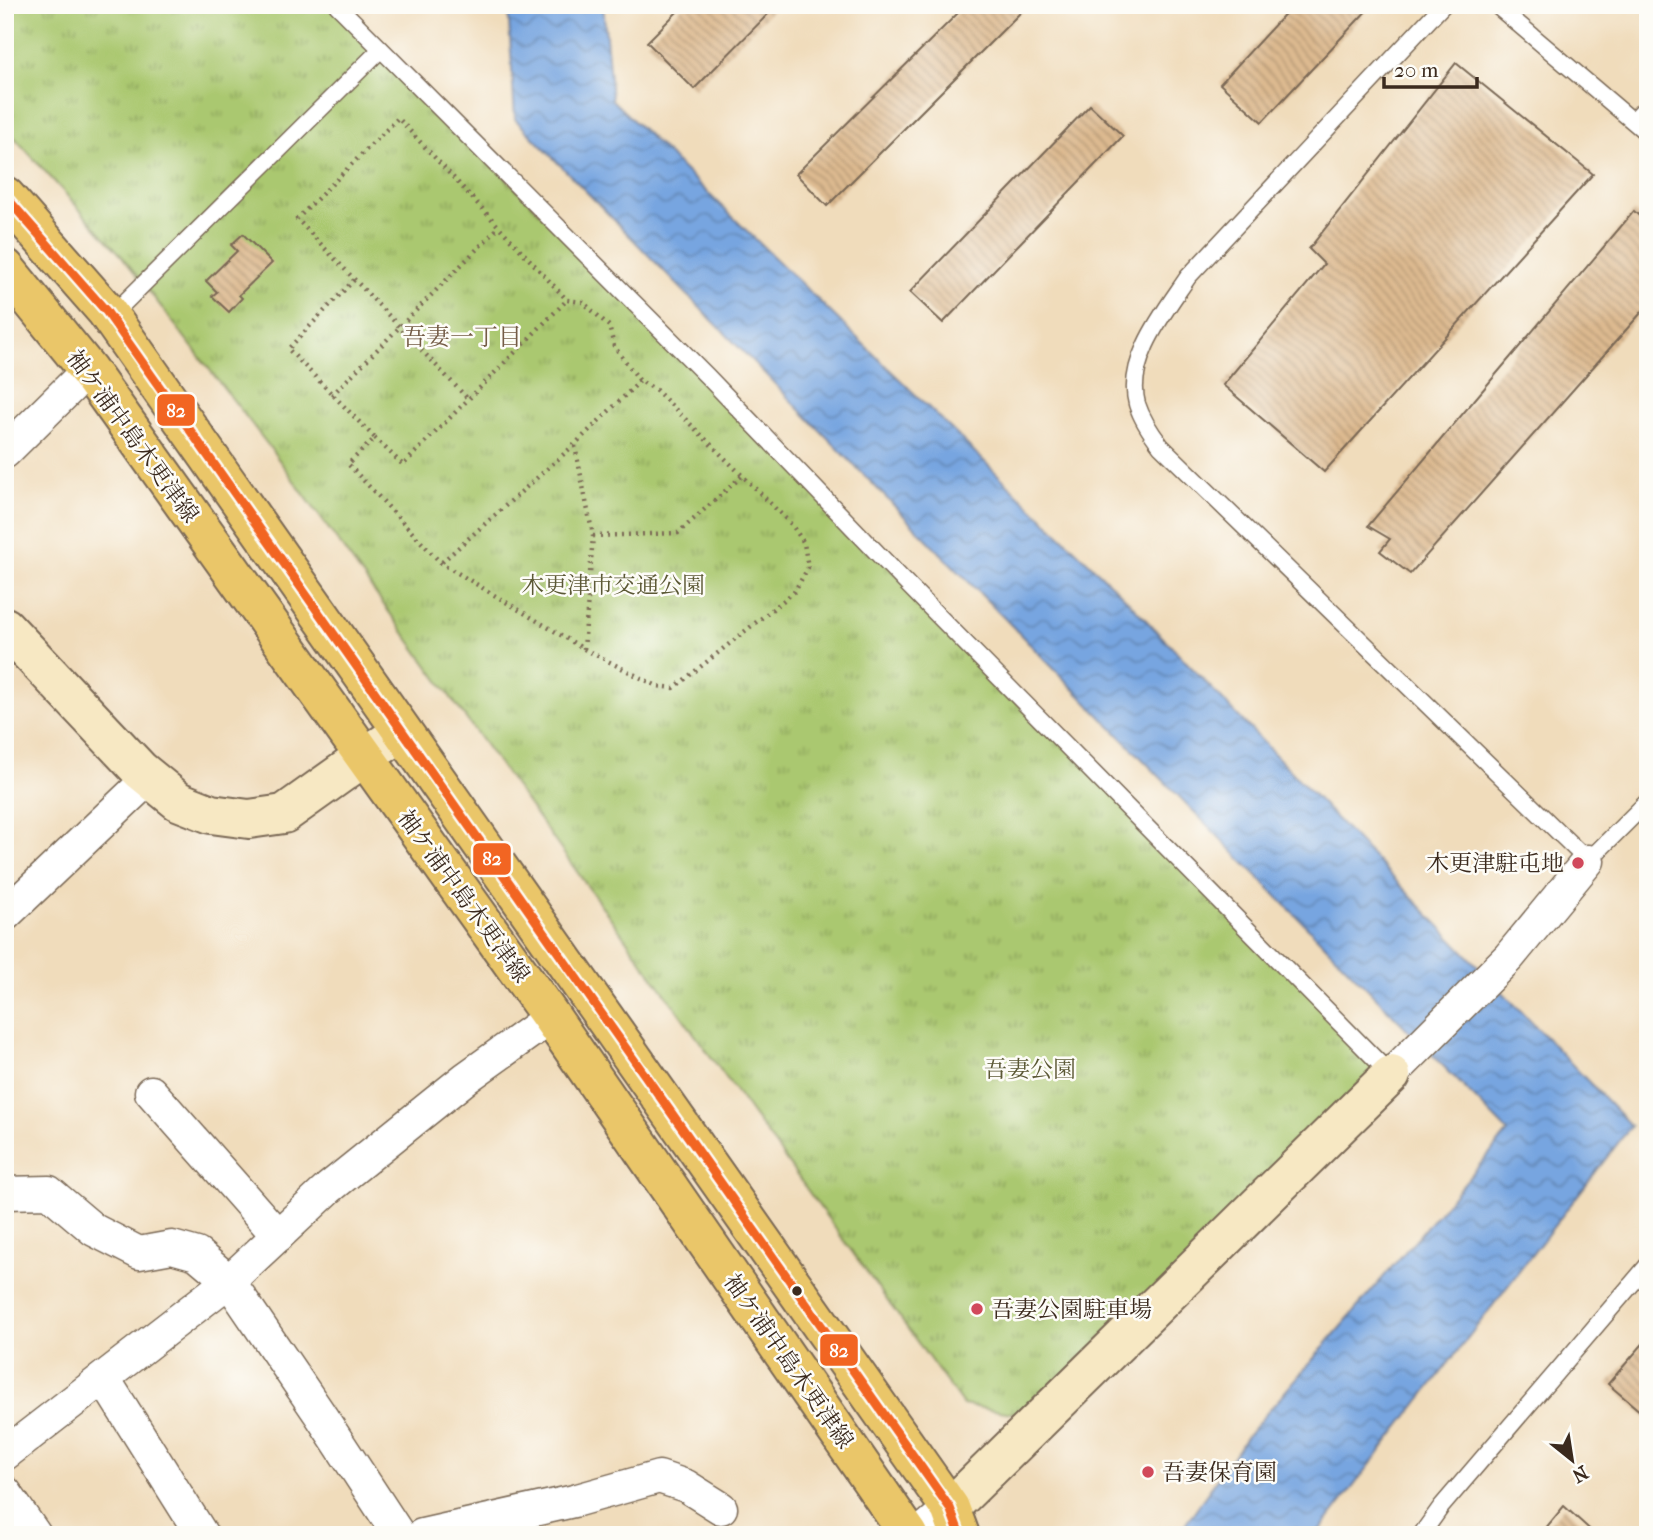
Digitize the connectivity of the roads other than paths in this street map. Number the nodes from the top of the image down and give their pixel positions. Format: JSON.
{"nodes":[{"id":1,"x":337,"y":5,"type":"edge"},
{"id":2,"x":1443,"y":5,"type":"edge"},
{"id":3,"x":1496,"y":5,"type":"edge"},
{"id":4,"x":381,"y":49,"type":"junction"},
{"id":5,"x":1648,"y":105,"type":"edge"},
{"id":6,"x":1633,"y":121,"type":"junction"},
{"id":7,"x":1648,"y":134,"type":"edge"},
{"id":8,"x":5,"y":196,"type":"edge"},
{"id":9,"x":5,"y":268,"type":"edge"},
{"id":10,"x":110,"y":317,"type":"junction"},
{"id":11,"x":88,"y":370,"type":"junction"},
{"id":12,"x":5,"y":452,"type":"edge"},
{"id":13,"x":5,"y":627,"type":"edge"},
{"id":14,"x":402,"y":732,"type":"junction"},
{"id":15,"x":364,"y":757,"type":"junction"},
{"id":16,"x":149,"y":778,"type":"junction"},
{"id":17,"x":1648,"y":801,"type":"edge"},
{"id":18,"x":1588,"y":861,"type":"junction"},
{"id":19,"x":5,"y":915,"type":"edge"},
{"id":20,"x":551,"y":1017,"type":"junction"},
{"id":21,"x":1397,"y":1069,"type":"junction"},
{"id":22,"x":151,"y":1092,"type":"dead end"},
{"id":23,"x":5,"y":1193,"type":"edge"},
{"id":24,"x":278,"y":1236,"type":"junction"},
{"id":25,"x":1648,"y":1265,"type":"edge"},
{"id":26,"x":229,"y":1281,"type":"junction"},
{"id":27,"x":104,"y":1379,"type":"junction"},
{"id":28,"x":5,"y":1454,"type":"edge"},
{"id":29,"x":5,"y":1492,"type":"edge"},
{"id":30,"x":721,"y":1508,"type":"dead end"},
{"id":31,"x":955,"y":1521,"type":"edge"},
{"id":32,"x":35,"y":1535,"type":"edge"},
{"id":33,"x":202,"y":1535,"type":"edge"},
{"id":34,"x":399,"y":1535,"type":"edge"},
{"id":35,"x":422,"y":1535,"type":"edge"},
{"id":36,"x":909,"y":1535,"type":"edge"},
{"id":37,"x":918,"y":1535,"type":"edge"},
{"id":38,"x":1421,"y":1535,"type":"edge"}],
"edges":[{"from":1,"to":4,"type":"lane"},
{"from":2,"to":18,"type":"lane"},
{"from":3,"to":6,"type":"lane"},
{"from":4,"to":10,"type":"lane"},
{"from":4,"to":21,"type":"lane"},
{"from":5,"to":6,"type":"lane"},
{"from":6,"to":7,"type":"lane"},
{"from":8,"to":10,"type":"main road","name":"袖ケ浦中島木更津線"},
{"from":9,"to":11,"type":"main road","name":"袖ケ浦中島木更津線"},
{"from":10,"to":14,"type":"main road","name":"袖ケ浦中島木更津線"},
{"from":11,"to":12,"type":"street"},
{"from":11,"to":15,"type":"main road","name":"袖ケ浦中島木更津線"},
{"from":13,"to":16,"type":"street"},
{"from":14,"to":15,"type":"street"},
{"from":14,"to":31,"type":"main road","name":"袖ケ浦中島木更津線"},
{"from":15,"to":16,"type":"street"},
{"from":15,"to":20,"type":"main road","name":"袖ケ浦中島木更津線"},
{"from":16,"to":19,"type":"street"},
{"from":17,"to":18,"type":"lane"},
{"from":18,"to":21,"type":"street"},
{"from":20,"to":24,"type":"street"},
{"from":20,"to":36,"type":"main road","name":"袖ケ浦中島木更津線"},
{"from":21,"to":31,"type":"street"},
{"from":22,"to":24,"type":"street"},
{"from":23,"to":26,"type":"street"},
{"from":24,"to":26,"type":"street"},
{"from":25,"to":38,"type":"lane"},
{"from":26,"to":27,"type":"street"},
{"from":26,"to":34,"type":"street"},
{"from":27,"to":28,"type":"street"},
{"from":27,"to":33,"type":"street"},
{"from":29,"to":32,"type":"street"},
{"from":30,"to":35,"type":"street"},
{"from":31,"to":37,"type":"street"}]}
